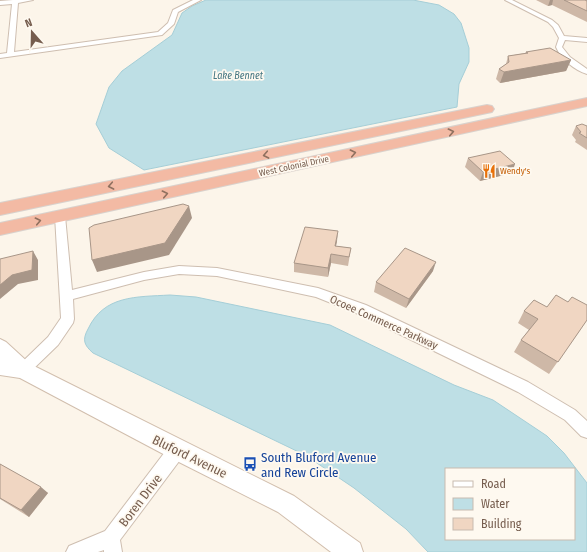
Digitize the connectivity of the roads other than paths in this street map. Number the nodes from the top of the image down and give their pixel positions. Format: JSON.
{"nodes":[{"id":1,"x":30,"y":0,"type":"edge"},
{"id":2,"x":198,"y":0,"type":"edge"},
{"id":3,"x":508,"y":0,"type":"edge"},
{"id":4,"x":15,"y":2,"type":"junction"},
{"id":5,"x":0,"y":3,"type":"edge"},
{"id":6,"x":562,"y":38,"type":"junction"},
{"id":7,"x":587,"y":40,"type":"edge"},
{"id":8,"x":10,"y":54,"type":"junction"},
{"id":9,"x":0,"y":56,"type":"edge"},
{"id":10,"x":587,"y":72,"type":"edge"},
{"id":11,"x":587,"y":89,"type":"edge"},
{"id":12,"x":555,"y":95,"type":"dead end"},
{"id":13,"x":587,"y":102,"type":"edge"},
{"id":14,"x":492,"y":123,"type":"junction"},
{"id":15,"x":0,"y":209,"type":"edge"},
{"id":16,"x":60,"y":216,"type":"junction"},
{"id":17,"x":0,"y":229,"type":"edge"},
{"id":18,"x":67,"y":296,"type":"junction"},
{"id":19,"x":0,"y":347,"type":"edge"},
{"id":20,"x":0,"y":367,"type":"edge"},
{"id":21,"x":23,"y":370,"type":"junction"},
{"id":22,"x":587,"y":431,"type":"edge"},
{"id":23,"x":177,"y":450,"type":"junction"},
{"id":24,"x":112,"y":545,"type":"edge"},
{"id":25,"x":75,"y":552,"type":"edge"},
{"id":26,"x":350,"y":552,"type":"edge"}],
"edges":[{"from":1,"to":4,"type":"street"},
{"from":2,"to":8,"type":"street"},
{"from":3,"to":6,"type":"street"},
{"from":4,"to":5,"type":"street"},
{"from":4,"to":8,"type":"street"},
{"from":6,"to":7,"type":"street"},
{"from":6,"to":10,"type":"street"},
{"from":8,"to":9,"type":"street"},
{"from":11,"to":12,"type":"highway"},
{"from":13,"to":14,"type":"highway","name":"West Colonial Drive"},
{"from":14,"to":15,"type":"highway","name":"West Colonial Drive","one_way":true},
{"from":16,"to":14,"type":"highway","name":"West Colonial Drive","one_way":true},
{"from":17,"to":16,"type":"highway","name":"West Colonial Drive","one_way":true},
{"from":16,"to":18,"type":"street"},
{"from":18,"to":21,"type":"street"},
{"from":18,"to":22,"type":"street","name":"Ocoee Commerce Parkway"},
{"from":19,"to":21,"type":"street","name":"Bluford Avenue"},
{"from":20,"to":21,"type":"street","name":"Bluford Avenue"},
{"from":21,"to":23,"type":"street","name":"Bluford Avenue"},
{"from":23,"to":24,"type":"street","name":"Boren Drive"},
{"from":23,"to":26,"type":"street","name":"Bluford Avenue"},
{"from":24,"to":25,"type":"street"}]}
